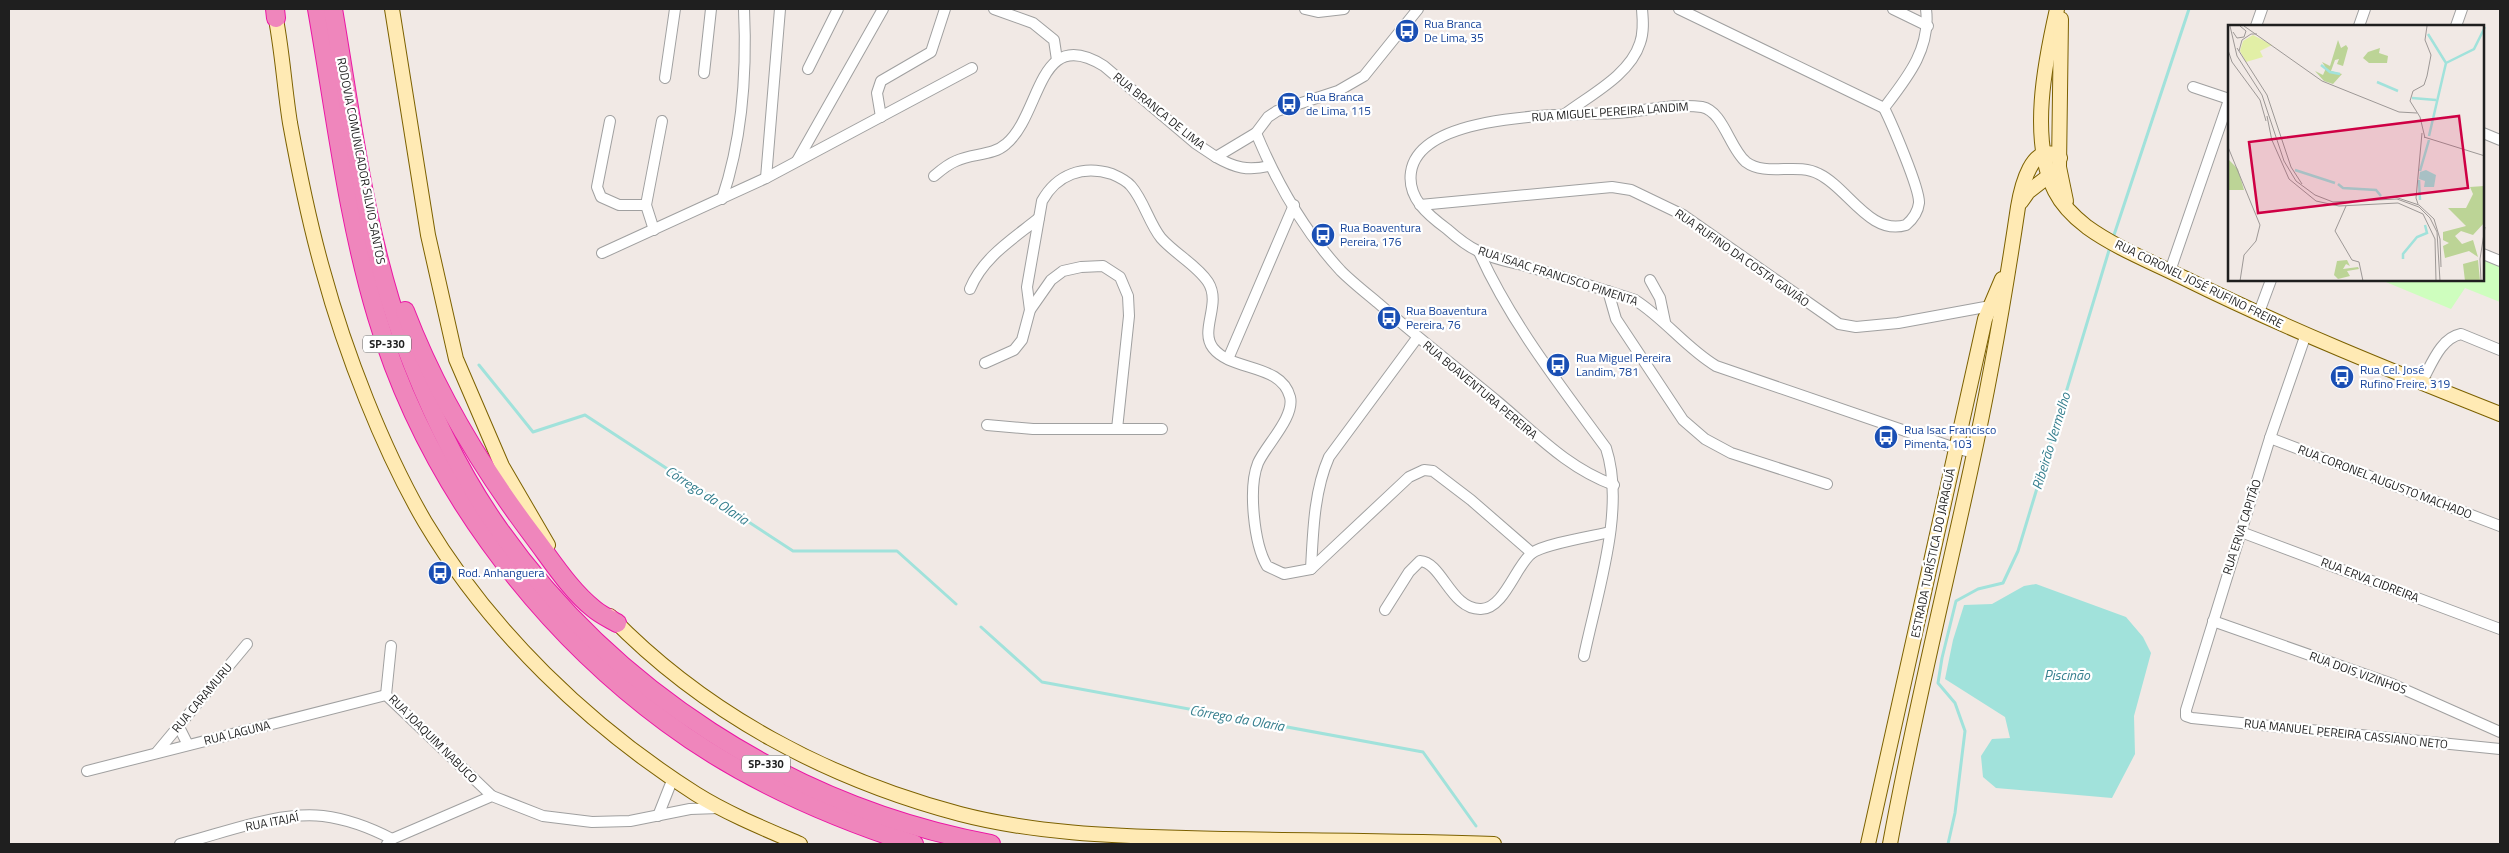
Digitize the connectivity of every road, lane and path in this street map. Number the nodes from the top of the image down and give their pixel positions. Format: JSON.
{"nodes":[{"id":1,"x":317,"y":9,"type":"edge"},
{"id":2,"x":333,"y":9,"type":"edge"},
{"id":3,"x":392,"y":9,"type":"edge"},
{"id":4,"x":675,"y":9,"type":"edge"},
{"id":5,"x":711,"y":9,"type":"edge"},
{"id":6,"x":744,"y":9,"type":"edge"},
{"id":7,"x":780,"y":9,"type":"edge"},
{"id":8,"x":838,"y":9,"type":"edge"},
{"id":9,"x":883,"y":9,"type":"edge"},
{"id":10,"x":946,"y":9,"type":"edge"},
{"id":11,"x":994,"y":9,"type":"edge"},
{"id":12,"x":1305,"y":9,"type":"edge"},
{"id":13,"x":1344,"y":9,"type":"edge"},
{"id":14,"x":1418,"y":9,"type":"edge"},
{"id":15,"x":1642,"y":9,"type":"edge"},
{"id":16,"x":1679,"y":9,"type":"edge"},
{"id":17,"x":1893,"y":9,"type":"edge"},
{"id":18,"x":1926,"y":9,"type":"edge"},
{"id":19,"x":2059,"y":9,"type":"edge"},
{"id":20,"x":2262,"y":9,"type":"edge"},
{"id":21,"x":2365,"y":9,"type":"edge"},
{"id":22,"x":2462,"y":9,"type":"edge"},
{"id":23,"x":274,"y":12,"type":"edge"},
{"id":24,"x":2256,"y":25,"type":"edge"},
{"id":25,"x":2359,"y":25,"type":"edge"},
{"id":26,"x":2456,"y":25,"type":"edge"},
{"id":27,"x":1928,"y":26,"type":"junction"},
{"id":28,"x":1057,"y":60,"type":"junction"},
{"id":29,"x":972,"y":68,"type":"dead end"},
{"id":30,"x":808,"y":69,"type":"dead end"},
{"id":31,"x":704,"y":73,"type":"dead end"},
{"id":32,"x":665,"y":78,"type":"dead end"},
{"id":33,"x":2193,"y":87,"type":"dead end"},
{"id":34,"x":2228,"y":100,"type":"edge"},
{"id":35,"x":2228,"y":103,"type":"edge"},
{"id":36,"x":2041,"y":106,"type":"junction"},
{"id":37,"x":1884,"y":108,"type":"junction"},
{"id":38,"x":1565,"y":114,"type":"junction"},
{"id":39,"x":881,"y":117,"type":"junction"},
{"id":40,"x":610,"y":121,"type":"dead end"},
{"id":41,"x":662,"y":122,"type":"dead end"},
{"id":42,"x":1256,"y":133,"type":"junction"},
{"id":43,"x":2484,"y":133,"type":"edge"},
{"id":44,"x":2500,"y":140,"type":"edge"},
{"id":45,"x":2044,"y":153,"type":"junction"},
{"id":46,"x":1216,"y":157,"type":"junction"},
{"id":47,"x":796,"y":162,"type":"junction"},
{"id":48,"x":2060,"y":163,"type":"junction"},
{"id":49,"x":2031,"y":165,"type":"junction"},
{"id":50,"x":1269,"y":166,"type":"junction"},
{"id":51,"x":934,"y":176,"type":"dead end"},
{"id":52,"x":2048,"y":177,"type":"junction"},
{"id":53,"x":766,"y":178,"type":"junction"},
{"id":54,"x":722,"y":199,"type":"junction"},
{"id":55,"x":1420,"y":204,"type":"junction"},
{"id":56,"x":2019,"y":204,"type":"junction"},
{"id":57,"x":646,"y":205,"type":"junction"},
{"id":58,"x":1294,"y":206,"type":"junction"},
{"id":59,"x":2070,"y":211,"type":"junction"},
{"id":60,"x":1039,"y":218,"type":"junction"},
{"id":61,"x":654,"y":230,"type":"junction"},
{"id":62,"x":1479,"y":252,"type":"junction"},
{"id":63,"x":602,"y":253,"type":"dead end"},
{"id":64,"x":2484,"y":254,"type":"edge"},
{"id":65,"x":2500,"y":261,"type":"edge"},
{"id":66,"x":381,"y":269,"type":"junction"},
{"id":67,"x":2170,"y":271,"type":"junction"},
{"id":68,"x":1650,"y":280,"type":"dead end"},
{"id":69,"x":2271,"y":281,"type":"edge"},
{"id":70,"x":970,"y":289,"type":"dead end"},
{"id":71,"x":1608,"y":291,"type":"junction"},
{"id":72,"x":1996,"y":306,"type":"junction"},
{"id":73,"x":1030,"y":310,"type":"junction"},
{"id":74,"x":2258,"y":315,"type":"junction"},
{"id":75,"x":1665,"y":322,"type":"junction"},
{"id":76,"x":2306,"y":334,"type":"junction"},
{"id":77,"x":1417,"y":338,"type":"junction"},
{"id":78,"x":2500,"y":350,"type":"edge"},
{"id":79,"x":1228,"y":359,"type":"junction"},
{"id":80,"x":985,"y":363,"type":"dead end"},
{"id":81,"x":2421,"y":382,"type":"junction"},
{"id":82,"x":2500,"y":414,"type":"edge"},
{"id":83,"x":988,"y":425,"type":"dead end"},
{"id":84,"x":1117,"y":429,"type":"junction"},
{"id":85,"x":1162,"y":429,"type":"dead end"},
{"id":86,"x":2270,"y":438,"type":"junction"},
{"id":87,"x":1955,"y":448,"type":"junction"},
{"id":88,"x":1974,"y":453,"type":"junction"},
{"id":89,"x":1827,"y":484,"type":"dead end"},
{"id":90,"x":1614,"y":485,"type":"junction"},
{"id":91,"x":2500,"y":526,"type":"edge"},
{"id":92,"x":1610,"y":532,"type":"junction"},
{"id":93,"x":2241,"y":532,"type":"junction"},
{"id":94,"x":1532,"y":553,"type":"junction"},
{"id":95,"x":1311,"y":569,"type":"junction"},
{"id":96,"x":1385,"y":610,"type":"dead end"},
{"id":97,"x":2213,"y":620,"type":"junction"},
{"id":98,"x":617,"y":623,"type":"junction"},
{"id":99,"x":2500,"y":629,"type":"edge"},
{"id":100,"x":247,"y":644,"type":"dead end"},
{"id":101,"x":391,"y":646,"type":"dead end"},
{"id":102,"x":1584,"y":656,"type":"dead end"},
{"id":103,"x":386,"y":695,"type":"junction"},
{"id":104,"x":2192,"y":718,"type":"joint"},
{"id":105,"x":179,"y":727,"type":"junction"},
{"id":106,"x":2500,"y":732,"type":"edge"},
{"id":107,"x":188,"y":745,"type":"junction"},
{"id":108,"x":2500,"y":749,"type":"edge"},
{"id":109,"x":157,"y":752,"type":"junction"},
{"id":110,"x":87,"y":771,"type":"dead end"},
{"id":111,"x":673,"y":778,"type":"junction"},
{"id":112,"x":492,"y":796,"type":"junction"},
{"id":113,"x":722,"y":808,"type":"junction"},
{"id":114,"x":658,"y":816,"type":"junction"},
{"id":115,"x":778,"y":839,"type":"edge"},
{"id":116,"x":390,"y":841,"type":"edge"},
{"id":117,"x":180,"y":844,"type":"edge"},
{"id":118,"x":800,"y":844,"type":"edge"},
{"id":119,"x":914,"y":844,"type":"edge"},
{"id":120,"x":990,"y":844,"type":"edge"},
{"id":121,"x":1494,"y":844,"type":"edge"},
{"id":122,"x":1868,"y":844,"type":"edge"},
{"id":123,"x":1890,"y":844,"type":"edge"}],
"edges":[{"from":1,"to":119,"type":"highway","name":"RODOVIA COMUNICADOR SILVIO SANTOS","number":"SP-330"},
{"from":2,"to":66,"type":"highway","name":"RODOVIA COMUNICADOR SILVIO SANTOS","number":"SP-330"},
{"from":3,"to":98,"type":"main road"},
{"from":4,"to":32,"type":"street"},
{"from":5,"to":31,"type":"street"},
{"from":6,"to":54,"type":"street"},
{"from":7,"to":53,"type":"street"},
{"from":8,"to":30,"type":"street"},
{"from":9,"to":47,"type":"street"},
{"from":10,"to":39,"type":"street"},
{"from":11,"to":28,"type":"street"},
{"from":12,"to":13,"type":"street"},
{"from":14,"to":42,"type":"street","name":"RUA BRANCA DE LIMA"},
{"from":15,"to":38,"type":"street"},
{"from":16,"to":37,"type":"street"},
{"from":17,"to":27,"type":"street"},
{"from":18,"to":27,"type":"street"},
{"from":19,"to":36,"type":"main road"},
{"from":19,"to":48,"type":"main road"},
{"from":20,"to":24,"type":"street"},
{"from":21,"to":25,"type":"street"},
{"from":22,"to":26,"type":"street"},
{"from":23,"to":111,"type":"main road"},
{"from":27,"to":37,"type":"street"},
{"from":28,"to":46,"type":"street","name":"RUA BRANCA DE LIMA"},
{"from":28,"to":51,"type":"street"},
{"from":29,"to":39,"type":"street"},
{"from":33,"to":34,"type":"street"},
{"from":35,"to":67,"type":"street"},
{"from":36,"to":45,"type":"main road"},
{"from":36,"to":49,"type":"main road","name":"ESTRADA TURÍSTICA DO JARAGUÁ"},
{"from":37,"to":38,"type":"street","name":"RUA MIGUEL PEREIRA LANDIM"},
{"from":38,"to":55,"type":"street","name":"RUA MIGUEL PEREIRA LANDIM"},
{"from":39,"to":47,"type":"street"},
{"from":40,"to":57,"type":"street"},
{"from":41,"to":57,"type":"street"},
{"from":42,"to":46,"type":"street","name":"RUA BRANCA DE LIMA"},
{"from":42,"to":50,"type":"street","name":"RUA BOAVENTURA PEREIRA"},
{"from":43,"to":44,"type":"street"},
{"from":45,"to":48,"type":"main road"},
{"from":45,"to":49,"type":"main road"},
{"from":45,"to":52,"type":"main road","name":"RUA CORONEL JOSÉ RUFINO FREIRE"},
{"from":46,"to":50,"type":"street"},
{"from":47,"to":53,"type":"street"},
{"from":48,"to":52,"type":"main road"},
{"from":48,"to":59,"type":"main road"},
{"from":49,"to":56,"type":"main road","name":"ESTRADA TURÍSTICA DO JARAGUÁ"},
{"from":50,"to":58,"type":"street","name":"RUA BOAVENTURA PEREIRA"},
{"from":52,"to":56,"type":"main road"},
{"from":52,"to":59,"type":"main road","name":"RUA CORONEL JOSÉ RUFINO FREIRE"},
{"from":53,"to":54,"type":"street"},
{"from":54,"to":61,"type":"street"},
{"from":55,"to":62,"type":"street","name":"RUA ISAAC FRANCISCO PIMENTA"},
{"from":55,"to":72,"type":"street","name":"RUA RUFINO DA COSTA GAVIÃO"},
{"from":56,"to":72,"type":"main road","name":"ESTRADA TURÍSTICA DO JARAGUÁ"},
{"from":57,"to":61,"type":"street"},
{"from":58,"to":77,"type":"street","name":"RUA BOAVENTURA PEREIRA"},
{"from":58,"to":79,"type":"street"},
{"from":59,"to":67,"type":"main road","name":"RUA CORONEL JOSÉ RUFINO FREIRE"},
{"from":60,"to":70,"type":"street"},
{"from":60,"to":73,"type":"street"},
{"from":60,"to":79,"type":"street"},
{"from":61,"to":63,"type":"street"},
{"from":62,"to":71,"type":"street","name":"RUA ISAAC FRANCISCO PIMENTA"},
{"from":62,"to":90,"type":"street"},
{"from":64,"to":65,"type":"street"},
{"from":66,"to":98,"type":"highway"},
{"from":66,"to":120,"type":"highway","name":"RODOVIA COMUNICADOR SILVIO SANTOS","number":"SP-330"},
{"from":67,"to":74,"type":"main road","name":"RUA CORONEL JOSÉ RUFINO FREIRE"},
{"from":68,"to":75,"type":"street"},
{"from":69,"to":74,"type":"street"},
{"from":71,"to":75,"type":"street","name":"RUA ISAAC FRANCISCO PIMENTA"},
{"from":71,"to":89,"type":"street"},
{"from":72,"to":87,"type":"main road","name":"ESTRADA TURÍSTICA DO JARAGUÁ"},
{"from":72,"to":88,"type":"main road","name":"ESTRADA TURÍSTICA DO JARAGUÁ"},
{"from":73,"to":80,"type":"street"},
{"from":73,"to":84,"type":"street"},
{"from":74,"to":76,"type":"main road","name":"RUA CORONEL JOSÉ RUFINO FREIRE"},
{"from":75,"to":87,"type":"street","name":"RUA ISAAC FRANCISCO PIMENTA"},
{"from":76,"to":81,"type":"main road","name":"RUA CORONEL JOSÉ RUFINO FREIRE"},
{"from":76,"to":86,"type":"street","name":"RUA ERVA CAPITÃO"},
{"from":77,"to":90,"type":"street","name":"RUA BOAVENTURA PEREIRA"},
{"from":77,"to":95,"type":"street"},
{"from":78,"to":81,"type":"street"},
{"from":79,"to":95,"type":"street"},
{"from":81,"to":82,"type":"main road","name":"RUA CORONEL JOSÉ RUFINO FREIRE"},
{"from":83,"to":84,"type":"street"},
{"from":84,"to":85,"type":"street"},
{"from":86,"to":91,"type":"street","name":"RUA CORONEL AUGUSTO MACHADO"},
{"from":86,"to":93,"type":"street","name":"RUA ERVA CAPITÃO"},
{"from":87,"to":88,"type":"street","name":"RUA ISAAC FRANCISCO PIMENTA"},
{"from":87,"to":122,"type":"main road","name":"ESTRADA TURÍSTICA DO JARAGUÁ"},
{"from":88,"to":123,"type":"main road","name":"ESTRADA TURÍSTICA DO JARAGUÁ"},
{"from":90,"to":92,"type":"street"},
{"from":92,"to":94,"type":"street"},
{"from":92,"to":102,"type":"street"},
{"from":93,"to":97,"type":"street","name":"RUA ERVA CAPITÃO"},
{"from":93,"to":99,"type":"street","name":"RUA ERVA CIDREIRA"},
{"from":94,"to":95,"type":"street"},
{"from":94,"to":96,"type":"street"},
{"from":97,"to":104,"type":"street","name":"RUA ERVA CAPITÃO"},
{"from":97,"to":106,"type":"street","name":"RUA DOIS VIZINHOS"},
{"from":98,"to":121,"type":"main road"},
{"from":100,"to":105,"type":"street","name":"RUA CARAMURU"},
{"from":101,"to":103,"type":"street","name":"RUA JOAQUIM NABUCO"},
{"from":103,"to":107,"type":"street","name":"RUA LAGUNA"},
{"from":103,"to":112,"type":"street","name":"RUA JOAQUIM NABUCO"},
{"from":104,"to":108,"type":"street","name":"RUA MANUEL PEREIRA CASSIANO NETO"},
{"from":105,"to":107,"type":"street"},
{"from":105,"to":109,"type":"street","name":"RUA CARAMURU"},
{"from":107,"to":109,"type":"street","name":"RUA LAGUNA"},
{"from":109,"to":110,"type":"street","name":"RUA LAGUNA"},
{"from":111,"to":113,"type":"main road"},
{"from":111,"to":114,"type":"street"},
{"from":112,"to":114,"type":"street","name":"RUA JOAQUIM NABUCO"},
{"from":112,"to":116,"type":"street"},
{"from":113,"to":114,"type":"street","name":"RUA JOAQUIM NABUCO"},
{"from":113,"to":115,"type":"main road"},
{"from":115,"to":118,"type":"main road"},
{"from":116,"to":117,"type":"street","name":"RUA ITAJAÍ"}]}
